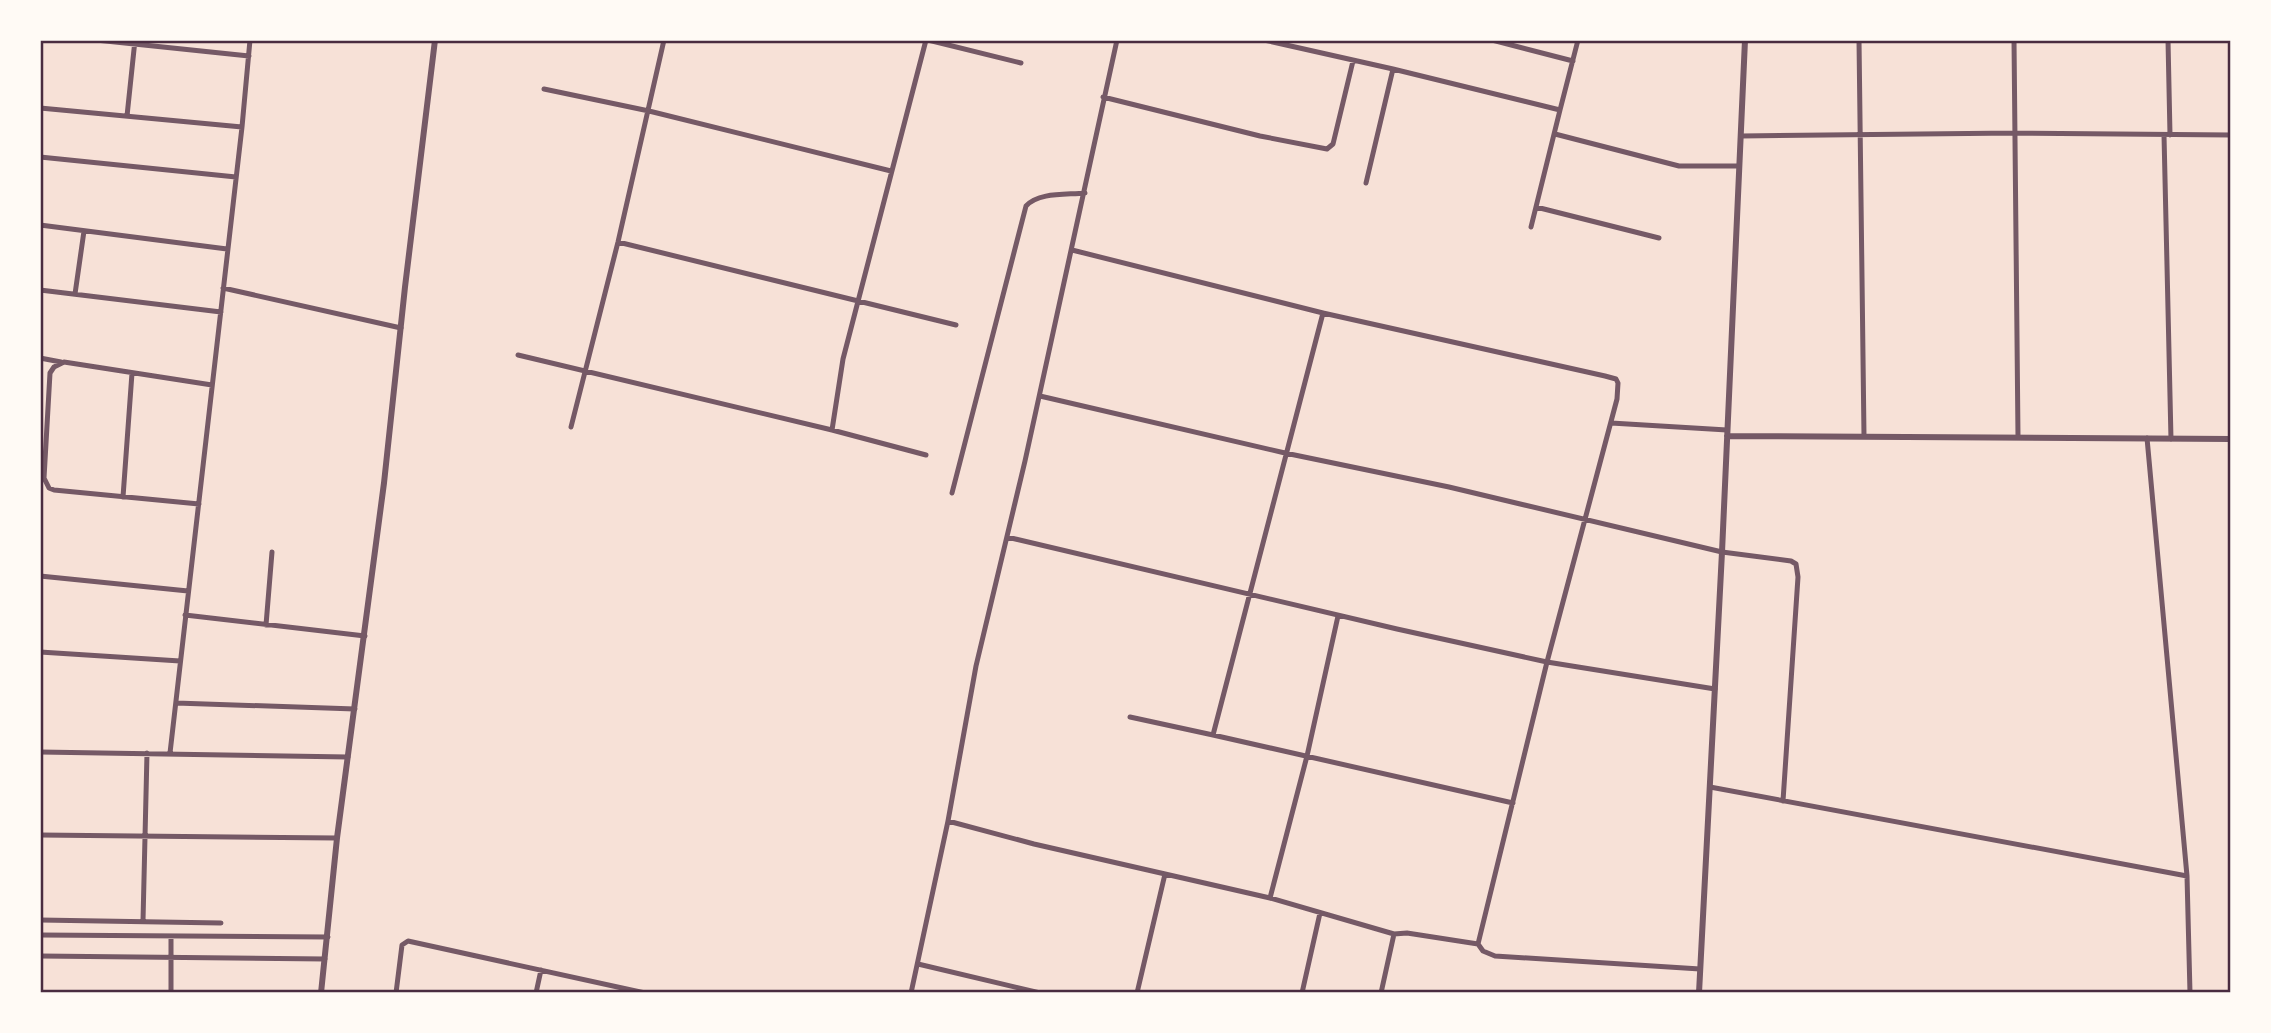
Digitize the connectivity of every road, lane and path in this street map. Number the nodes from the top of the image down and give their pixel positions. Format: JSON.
{"nodes":[{"id":1,"x":96,"y":40,"type":"edge"},
{"id":2,"x":250,"y":40,"type":"edge"},
{"id":3,"x":435,"y":40,"type":"edge"},
{"id":4,"x":664,"y":40,"type":"edge"},
{"id":5,"x":927,"y":40,"type":"edge"},
{"id":6,"x":1117,"y":40,"type":"edge"},
{"id":7,"x":1264,"y":40,"type":"edge"},
{"id":8,"x":1492,"y":40,"type":"edge"},
{"id":9,"x":1578,"y":40,"type":"edge"},
{"id":10,"x":1745,"y":40,"type":"edge"},
{"id":11,"x":1859,"y":40,"type":"edge"},
{"id":12,"x":2014,"y":40,"type":"edge"},
{"id":13,"x":2168,"y":40,"type":"edge"},
{"id":14,"x":134,"y":43,"type":"edge"},
{"id":15,"x":248,"y":56,"type":"junction"},
{"id":16,"x":1353,"y":61,"type":"junction"},
{"id":17,"x":1573,"y":61,"type":"junction"},
{"id":18,"x":1021,"y":63,"type":"dead end"},
{"id":19,"x":1393,"y":69,"type":"junction"},
{"id":20,"x":544,"y":89,"type":"dead end"},
{"id":21,"x":1103,"y":97,"type":"junction"},
{"id":22,"x":40,"y":108,"type":"edge"},
{"id":23,"x":1560,"y":110,"type":"junction"},
{"id":24,"x":649,"y":111,"type":"junction"},
{"id":25,"x":127,"y":116,"type":"junction"},
{"id":26,"x":242,"y":127,"type":"junction"},
{"id":27,"x":1555,"y":134,"type":"junction"},
{"id":28,"x":1861,"y":134,"type":"junction"},
{"id":29,"x":2015,"y":134,"type":"junction"},
{"id":30,"x":2167,"y":135,"type":"junction"},
{"id":31,"x":2231,"y":135,"type":"edge"},
{"id":32,"x":1741,"y":136,"type":"junction"},
{"id":33,"x":40,"y":157,"type":"edge"},
{"id":34,"x":1740,"y":166,"type":"junction"},
{"id":35,"x":891,"y":171,"type":"junction"},
{"id":36,"x":236,"y":177,"type":"junction"},
{"id":37,"x":1366,"y":183,"type":"dead end"},
{"id":38,"x":1085,"y":193,"type":"junction"},
{"id":39,"x":1536,"y":207,"type":"junction"},
{"id":40,"x":40,"y":225,"type":"edge"},
{"id":41,"x":1531,"y":227,"type":"dead end"},
{"id":42,"x":83,"y":231,"type":"junction"},
{"id":43,"x":1660,"y":237,"type":"dead end"},
{"id":44,"x":618,"y":242,"type":"junction"},
{"id":45,"x":227,"y":249,"type":"junction"},
{"id":46,"x":1072,"y":250,"type":"junction"},
{"id":47,"x":223,"y":288,"type":"junction"},
{"id":48,"x":40,"y":290,"type":"edge"},
{"id":49,"x":75,"y":294,"type":"junction"},
{"id":50,"x":859,"y":301,"type":"junction"},
{"id":51,"x":221,"y":312,"type":"junction"},
{"id":52,"x":1323,"y":313,"type":"junction"},
{"id":53,"x":956,"y":325,"type":"dead end"},
{"id":54,"x":401,"y":328,"type":"junction"},
{"id":55,"x":518,"y":355,"type":"dead end"},
{"id":56,"x":40,"y":358,"type":"edge"},
{"id":57,"x":64,"y":362,"type":"junction"},
{"id":58,"x":586,"y":371,"type":"junction"},
{"id":59,"x":132,"y":373,"type":"junction"},
{"id":60,"x":212,"y":385,"type":"junction"},
{"id":61,"x":1040,"y":396,"type":"junction"},
{"id":62,"x":1611,"y":423,"type":"junction"},
{"id":63,"x":571,"y":427,"type":"dead end"},
{"id":64,"x":832,"y":430,"type":"junction"},
{"id":65,"x":1727,"y":433,"type":"junction"},
{"id":66,"x":1864,"y":436,"type":"junction"},
{"id":67,"x":2018,"y":436,"type":"junction"},
{"id":68,"x":2147,"y":439,"type":"junction"},
{"id":69,"x":2171,"y":439,"type":"junction"},
{"id":70,"x":2231,"y":439,"type":"edge"},
{"id":71,"x":1285,"y":453,"type":"junction"},
{"id":72,"x":926,"y":455,"type":"dead end"},
{"id":73,"x":952,"y":493,"type":"dead end"},
{"id":74,"x":122,"y":497,"type":"junction"},
{"id":75,"x":198,"y":503,"type":"junction"},
{"id":76,"x":1586,"y":519,"type":"junction"},
{"id":77,"x":1007,"y":537,"type":"junction"},
{"id":78,"x":272,"y":552,"type":"dead end"},
{"id":79,"x":1722,"y":552,"type":"junction"},
{"id":80,"x":40,"y":576,"type":"edge"},
{"id":81,"x":188,"y":591,"type":"junction"},
{"id":82,"x":1249,"y":594,"type":"junction"},
{"id":83,"x":186,"y":615,"type":"junction"},
{"id":84,"x":1338,"y":616,"type":"junction"},
{"id":85,"x":265,"y":625,"type":"junction"},
{"id":86,"x":365,"y":636,"type":"junction"},
{"id":87,"x":40,"y":652,"type":"edge"},
{"id":88,"x":180,"y":661,"type":"junction"},
{"id":89,"x":1548,"y":662,"type":"junction"},
{"id":90,"x":1714,"y":689,"type":"junction"},
{"id":91,"x":176,"y":703,"type":"junction"},
{"id":92,"x":355,"y":709,"type":"junction"},
{"id":93,"x":1130,"y":717,"type":"dead end"},
{"id":94,"x":1213,"y":735,"type":"junction"},
{"id":95,"x":40,"y":752,"type":"edge"},
{"id":96,"x":147,"y":753,"type":"junction"},
{"id":97,"x":170,"y":753,"type":"junction"},
{"id":98,"x":1307,"y":756,"type":"junction"},
{"id":99,"x":348,"y":757,"type":"junction"},
{"id":100,"x":1710,"y":787,"type":"junction"},
{"id":101,"x":1783,"y":801,"type":"junction"},
{"id":102,"x":1513,"y":803,"type":"junction"},
{"id":103,"x":948,"y":821,"type":"junction"},
{"id":104,"x":40,"y":835,"type":"edge"},
{"id":105,"x":146,"y":836,"type":"junction"},
{"id":106,"x":337,"y":838,"type":"junction"},
{"id":107,"x":1165,"y":874,"type":"junction"},
{"id":108,"x":2187,"y":876,"type":"junction"},
{"id":109,"x":1270,"y":898,"type":"junction"},
{"id":110,"x":1320,"y":913,"type":"junction"},
{"id":111,"x":40,"y":920,"type":"edge"},
{"id":112,"x":144,"y":921,"type":"junction"},
{"id":113,"x":221,"y":923,"type":"dead end"},
{"id":114,"x":1394,"y":934,"type":"junction"},
{"id":115,"x":40,"y":935,"type":"edge"},
{"id":116,"x":171,"y":936,"type":"junction"},
{"id":117,"x":328,"y":937,"type":"junction"},
{"id":118,"x":1478,"y":944,"type":"junction"},
{"id":119,"x":40,"y":956,"type":"edge"},
{"id":120,"x":171,"y":958,"type":"junction"},
{"id":121,"x":325,"y":959,"type":"junction"},
{"id":122,"x":918,"y":964,"type":"junction"},
{"id":123,"x":1700,"y":969,"type":"junction"},
{"id":124,"x":541,"y":970,"type":"junction"},
{"id":125,"x":619,"y":990,"type":"edge"},
{"id":126,"x":1036,"y":992,"type":"edge"},
{"id":127,"x":171,"y":993,"type":"edge"},
{"id":128,"x":321,"y":993,"type":"edge"},
{"id":129,"x":396,"y":993,"type":"edge"},
{"id":130,"x":536,"y":993,"type":"edge"},
{"id":131,"x":645,"y":993,"type":"edge"},
{"id":132,"x":911,"y":993,"type":"edge"},
{"id":133,"x":1137,"y":993,"type":"edge"},
{"id":134,"x":1302,"y":993,"type":"edge"},
{"id":135,"x":1381,"y":993,"type":"edge"},
{"id":136,"x":1699,"y":993,"type":"edge"},
{"id":137,"x":2190,"y":993,"type":"edge"}],
"edges":[{"from":1,"to":14,"type":"street"},
{"from":2,"to":15,"type":"street"},
{"from":3,"to":54,"type":"street"},
{"from":4,"to":24,"type":"street"},
{"from":5,"to":18,"type":"street"},
{"from":5,"to":35,"type":"street"},
{"from":6,"to":21,"type":"street"},
{"from":7,"to":16,"type":"street"},
{"from":8,"to":17,"type":"street"},
{"from":9,"to":17,"type":"street"},
{"from":10,"to":32,"type":"street"},
{"from":11,"to":28,"type":"street"},
{"from":12,"to":29,"type":"street"},
{"from":13,"to":30,"type":"street"},
{"from":14,"to":15,"type":"street"},
{"from":14,"to":25,"type":"street"},
{"from":15,"to":26,"type":"street"},
{"from":16,"to":19,"type":"street"},
{"from":16,"to":21,"type":"street"},
{"from":17,"to":23,"type":"street"},
{"from":19,"to":23,"type":"street"},
{"from":19,"to":37,"type":"street"},
{"from":20,"to":24,"type":"street"},
{"from":21,"to":38,"type":"street"},
{"from":22,"to":25,"type":"street"},
{"from":23,"to":27,"type":"street"},
{"from":24,"to":35,"type":"street"},
{"from":24,"to":44,"type":"street"},
{"from":25,"to":26,"type":"street"},
{"from":26,"to":36,"type":"street"},
{"from":27,"to":34,"type":"street"},
{"from":27,"to":39,"type":"street"},
{"from":28,"to":29,"type":"street"},
{"from":28,"to":32,"type":"street"},
{"from":28,"to":66,"type":"street"},
{"from":29,"to":30,"type":"street"},
{"from":29,"to":67,"type":"street"},
{"from":30,"to":31,"type":"street"},
{"from":30,"to":69,"type":"street"},
{"from":32,"to":34,"type":"street"},
{"from":33,"to":36,"type":"street"},
{"from":34,"to":65,"type":"street"},
{"from":35,"to":50,"type":"street"},
{"from":36,"to":45,"type":"street"},
{"from":38,"to":46,"type":"street"},
{"from":38,"to":73,"type":"street"},
{"from":39,"to":41,"type":"street"},
{"from":39,"to":43,"type":"street"},
{"from":40,"to":42,"type":"street"},
{"from":42,"to":45,"type":"street"},
{"from":42,"to":49,"type":"street"},
{"from":44,"to":50,"type":"street"},
{"from":44,"to":58,"type":"street"},
{"from":45,"to":47,"type":"street"},
{"from":46,"to":52,"type":"street"},
{"from":46,"to":61,"type":"street"},
{"from":47,"to":51,"type":"street"},
{"from":47,"to":54,"type":"street"},
{"from":48,"to":49,"type":"street"},
{"from":49,"to":51,"type":"street"},
{"from":50,"to":53,"type":"street"},
{"from":50,"to":64,"type":"street"},
{"from":51,"to":60,"type":"street"},
{"from":52,"to":62,"type":"street"},
{"from":52,"to":71,"type":"street"},
{"from":54,"to":86,"type":"street"},
{"from":55,"to":58,"type":"street"},
{"from":56,"to":57,"type":"street"},
{"from":57,"to":59,"type":"street"},
{"from":57,"to":74,"type":"street"},
{"from":58,"to":63,"type":"street"},
{"from":58,"to":64,"type":"street"},
{"from":59,"to":60,"type":"street"},
{"from":59,"to":74,"type":"street"},
{"from":60,"to":75,"type":"street"},
{"from":61,"to":71,"type":"street"},
{"from":61,"to":77,"type":"street"},
{"from":62,"to":65,"type":"street"},
{"from":62,"to":76,"type":"street"},
{"from":64,"to":72,"type":"street"},
{"from":65,"to":66,"type":"street"},
{"from":65,"to":79,"type":"street"},
{"from":66,"to":67,"type":"street"},
{"from":67,"to":68,"type":"street"},
{"from":68,"to":69,"type":"street"},
{"from":68,"to":108,"type":"street"},
{"from":69,"to":70,"type":"street"},
{"from":71,"to":76,"type":"street"},
{"from":71,"to":82,"type":"street"},
{"from":74,"to":75,"type":"street"},
{"from":75,"to":81,"type":"street"},
{"from":76,"to":79,"type":"street"},
{"from":76,"to":89,"type":"street"},
{"from":77,"to":82,"type":"street"},
{"from":77,"to":103,"type":"street"},
{"from":78,"to":85,"type":"street"},
{"from":79,"to":90,"type":"street"},
{"from":79,"to":101,"type":"street"},
{"from":80,"to":81,"type":"street"},
{"from":81,"to":83,"type":"street"},
{"from":82,"to":84,"type":"street"},
{"from":82,"to":94,"type":"street"},
{"from":83,"to":85,"type":"street"},
{"from":83,"to":88,"type":"street"},
{"from":84,"to":89,"type":"street"},
{"from":84,"to":98,"type":"street"},
{"from":85,"to":86,"type":"street"},
{"from":86,"to":92,"type":"street"},
{"from":87,"to":88,"type":"street"},
{"from":88,"to":91,"type":"street"},
{"from":89,"to":90,"type":"street"},
{"from":89,"to":102,"type":"street"},
{"from":90,"to":100,"type":"street"},
{"from":91,"to":92,"type":"street"},
{"from":91,"to":97,"type":"street"},
{"from":92,"to":99,"type":"street"},
{"from":93,"to":94,"type":"street"},
{"from":94,"to":98,"type":"street"},
{"from":95,"to":96,"type":"street"},
{"from":96,"to":97,"type":"street"},
{"from":96,"to":105,"type":"street"},
{"from":97,"to":99,"type":"street"},
{"from":98,"to":102,"type":"street"},
{"from":98,"to":109,"type":"street"},
{"from":99,"to":106,"type":"street"},
{"from":100,"to":101,"type":"street"},
{"from":100,"to":123,"type":"street"},
{"from":101,"to":108,"type":"street"},
{"from":102,"to":118,"type":"street"},
{"from":103,"to":107,"type":"street"},
{"from":103,"to":122,"type":"street"},
{"from":104,"to":105,"type":"street"},
{"from":105,"to":106,"type":"street"},
{"from":105,"to":112,"type":"street"},
{"from":106,"to":117,"type":"street"},
{"from":107,"to":109,"type":"street"},
{"from":107,"to":133,"type":"street"},
{"from":108,"to":137,"type":"street"},
{"from":109,"to":110,"type":"street"},
{"from":110,"to":114,"type":"street"},
{"from":110,"to":134,"type":"street"},
{"from":111,"to":112,"type":"street"},
{"from":112,"to":113,"type":"street"},
{"from":114,"to":118,"type":"street"},
{"from":114,"to":135,"type":"street"},
{"from":115,"to":116,"type":"street"},
{"from":116,"to":117,"type":"street"},
{"from":116,"to":120,"type":"street"},
{"from":117,"to":121,"type":"street"},
{"from":118,"to":123,"type":"street"},
{"from":119,"to":120,"type":"street"},
{"from":120,"to":121,"type":"street"},
{"from":120,"to":127,"type":"street"},
{"from":121,"to":128,"type":"street"},
{"from":122,"to":126,"type":"street"},
{"from":122,"to":132,"type":"street"},
{"from":123,"to":136,"type":"street"},
{"from":124,"to":125,"type":"street"},
{"from":124,"to":129,"type":"street"},
{"from":124,"to":130,"type":"street"},
{"from":125,"to":131,"type":"street"}]}
